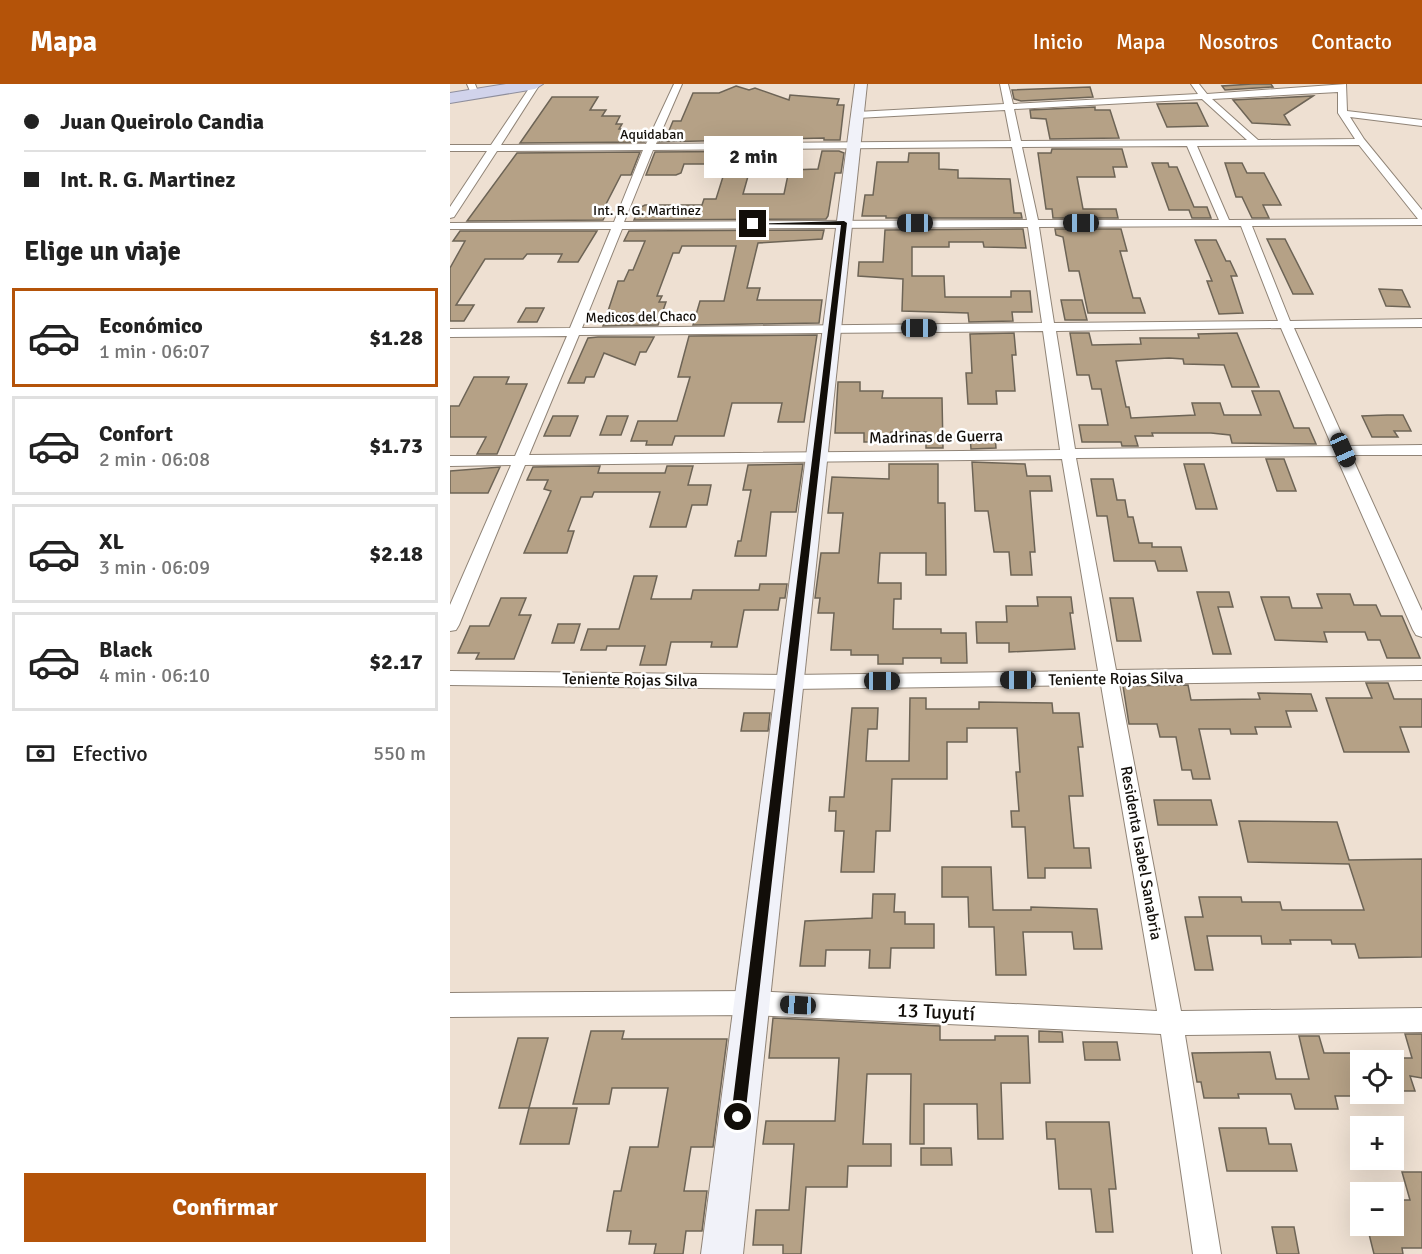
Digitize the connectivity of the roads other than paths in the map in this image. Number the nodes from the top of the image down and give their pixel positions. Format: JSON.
{"nodes":[{"id":1,"x":500,"y":84,"type":"edge"},
{"id":2,"x":535,"y":84,"type":"edge"},
{"id":3,"x":678,"y":84,"type":"edge"},
{"id":4,"x":861,"y":84,"type":"edge"},
{"id":5,"x":1004,"y":84,"type":"edge"},
{"id":6,"x":1195,"y":84,"type":"edge"},
{"id":7,"x":472,"y":86,"type":"edge"},
{"id":8,"x":1337,"y":86,"type":"edge"},
{"id":9,"x":450,"y":92,"type":"edge"},
{"id":10,"x":1205,"y":97,"type":"junction"},
{"id":11,"x":450,"y":98,"type":"edge"},
{"id":12,"x":1008,"y":107,"type":"junction"},
{"id":13,"x":1343,"y":113,"type":"junction"},
{"id":14,"x":857,"y":115,"type":"junction"},
{"id":15,"x":1422,"y":123,"type":"edge"},
{"id":16,"x":1362,"y":142,"type":"junction"},
{"id":17,"x":1256,"y":143,"type":"junction"},
{"id":18,"x":1191,"y":144,"type":"junction"},
{"id":19,"x":1017,"y":145,"type":"junction"},
{"id":20,"x":853,"y":147,"type":"junction"},
{"id":21,"x":450,"y":148,"type":"edge"},
{"id":22,"x":649,"y":148,"type":"junction"},
{"id":23,"x":494,"y":149,"type":"junction"},
{"id":24,"x":450,"y":215,"type":"edge"},
{"id":25,"x":1422,"y":217,"type":"edge"},
{"id":26,"x":1225,"y":222,"type":"junction"},
{"id":27,"x":1245,"y":222,"type":"junction"},
{"id":28,"x":1422,"y":222,"type":"edge"},
{"id":29,"x":844,"y":223,"type":"junction"},
{"id":30,"x":1033,"y":223,"type":"junction"},
{"id":31,"x":616,"y":225,"type":"junction"},
{"id":32,"x":450,"y":226,"type":"edge"},
{"id":33,"x":1422,"y":323,"type":"edge"},
{"id":34,"x":1286,"y":326,"type":"junction"},
{"id":35,"x":832,"y":328,"type":"junction"},
{"id":36,"x":1050,"y":328,"type":"junction"},
{"id":37,"x":450,"y":333,"type":"edge"},
{"id":38,"x":574,"y":333,"type":"junction"},
{"id":39,"x":1343,"y":450,"type":"junction"},
{"id":40,"x":1422,"y":450,"type":"edge"},
{"id":41,"x":1068,"y":454,"type":"junction"},
{"id":42,"x":815,"y":457,"type":"junction"},
{"id":43,"x":520,"y":460,"type":"junction"},
{"id":44,"x":450,"y":461,"type":"edge"},
{"id":45,"x":450,"y":625,"type":"edge"},
{"id":46,"x":1422,"y":630,"type":"edge"},
{"id":47,"x":1422,"y":673,"type":"edge"},
{"id":48,"x":450,"y":678,"type":"edge"},
{"id":49,"x":1110,"y":679,"type":"junction"},
{"id":50,"x":790,"y":682,"type":"junction"},
{"id":51,"x":752,"y":1003,"type":"junction"},
{"id":52,"x":450,"y":1005,"type":"edge"},
{"id":53,"x":1422,"y":1020,"type":"edge"},
{"id":54,"x":1171,"y":1023,"type":"junction"},
{"id":55,"x":722,"y":1254,"type":"edge"},
{"id":56,"x":1206,"y":1254,"type":"edge"}],
"edges":[{"from":1,"to":7,"type":"highway"},
{"from":2,"to":11,"type":"highway"},
{"from":2,"to":23,"type":"street"},
{"from":3,"to":22,"type":"street"},
{"from":4,"to":14,"type":"street"},
{"from":5,"to":12,"type":"street","name":"Residenta Isabel Sanabria"},
{"from":6,"to":10,"type":"street"},
{"from":7,"to":9,"type":"highway"},
{"from":8,"to":10,"type":"street"},
{"from":8,"to":13,"type":"street"},
{"from":10,"to":12,"type":"street"},
{"from":10,"to":17,"type":"street"},
{"from":12,"to":14,"type":"street"},
{"from":12,"to":19,"type":"street","name":"Residenta Isabel Sanabria"},
{"from":13,"to":15,"type":"street"},
{"from":13,"to":16,"type":"street"},
{"from":14,"to":20,"type":"street"},
{"from":16,"to":17,"type":"street","name":"Aquidaban"},
{"from":16,"to":25,"type":"street"},
{"from":17,"to":18,"type":"street","name":"Aquidaban"},
{"from":18,"to":19,"type":"street","name":"Aquidaban"},
{"from":18,"to":26,"type":"street"},
{"from":19,"to":20,"type":"street","name":"Aquidaban"},
{"from":19,"to":30,"type":"street","name":"Residenta Isabel Sanabria"},
{"from":20,"to":22,"type":"street","name":"Aquidaban"},
{"from":20,"to":29,"type":"street"},
{"from":21,"to":23,"type":"street","name":"Aquidaban"},
{"from":22,"to":23,"type":"street","name":"Aquidaban"},
{"from":22,"to":31,"type":"street"},
{"from":23,"to":24,"type":"street"},
{"from":26,"to":27,"type":"street","name":"Int. R. G. Martinez"},
{"from":26,"to":30,"type":"street","name":"Int. R. G. Martinez"},
{"from":27,"to":28,"type":"street","name":"Int. R. G. Martinez"},
{"from":27,"to":34,"type":"street"},
{"from":29,"to":30,"type":"street","name":"Int. R. G. Martinez"},
{"from":29,"to":31,"type":"street","name":"Int. R. G. Martinez"},
{"from":29,"to":35,"type":"street"},
{"from":30,"to":36,"type":"street","name":"Residenta Isabel Sanabria"},
{"from":31,"to":32,"type":"street","name":"Int. R. G. Martinez"},
{"from":31,"to":38,"type":"street"},
{"from":33,"to":34,"type":"street","name":"Medicos del Chaco"},
{"from":34,"to":36,"type":"street","name":"Medicos del Chaco"},
{"from":34,"to":39,"type":"street"},
{"from":35,"to":36,"type":"street","name":"Medicos del Chaco"},
{"from":35,"to":38,"type":"street","name":"Medicos del Chaco"},
{"from":35,"to":42,"type":"street"},
{"from":36,"to":41,"type":"street","name":"Residenta Isabel Sanabria"},
{"from":37,"to":38,"type":"street","name":"Medicos del Chaco"},
{"from":38,"to":43,"type":"street"},
{"from":39,"to":40,"type":"street","name":"Madrinas de Guerra"},
{"from":39,"to":41,"type":"street","name":"Madrinas de Guerra"},
{"from":39,"to":46,"type":"street"},
{"from":41,"to":42,"type":"street","name":"Madrinas de Guerra"},
{"from":41,"to":49,"type":"street","name":"Residenta Isabel Sanabria"},
{"from":42,"to":43,"type":"street","name":"Madrinas de Guerra"},
{"from":42,"to":50,"type":"street"},
{"from":43,"to":44,"type":"street","name":"Madrinas de Guerra"},
{"from":43,"to":45,"type":"street"},
{"from":47,"to":49,"type":"street","name":"Teniente Rojas Silva"},
{"from":48,"to":50,"type":"street","name":"Teniente Rojas Silva"},
{"from":49,"to":50,"type":"street","name":"Teniente Rojas Silva"},
{"from":49,"to":54,"type":"street","name":"Residenta Isabel Sanabria"},
{"from":50,"to":51,"type":"street"},
{"from":51,"to":52,"type":"street","name":"13 Tuyutí"},
{"from":51,"to":54,"type":"street","name":"13 Tuyutí"},
{"from":51,"to":55,"type":"street"},
{"from":53,"to":54,"type":"street","name":"13 Tuyutí"},
{"from":54,"to":56,"type":"street","name":"Residenta Isabel Sanabria"}]}
